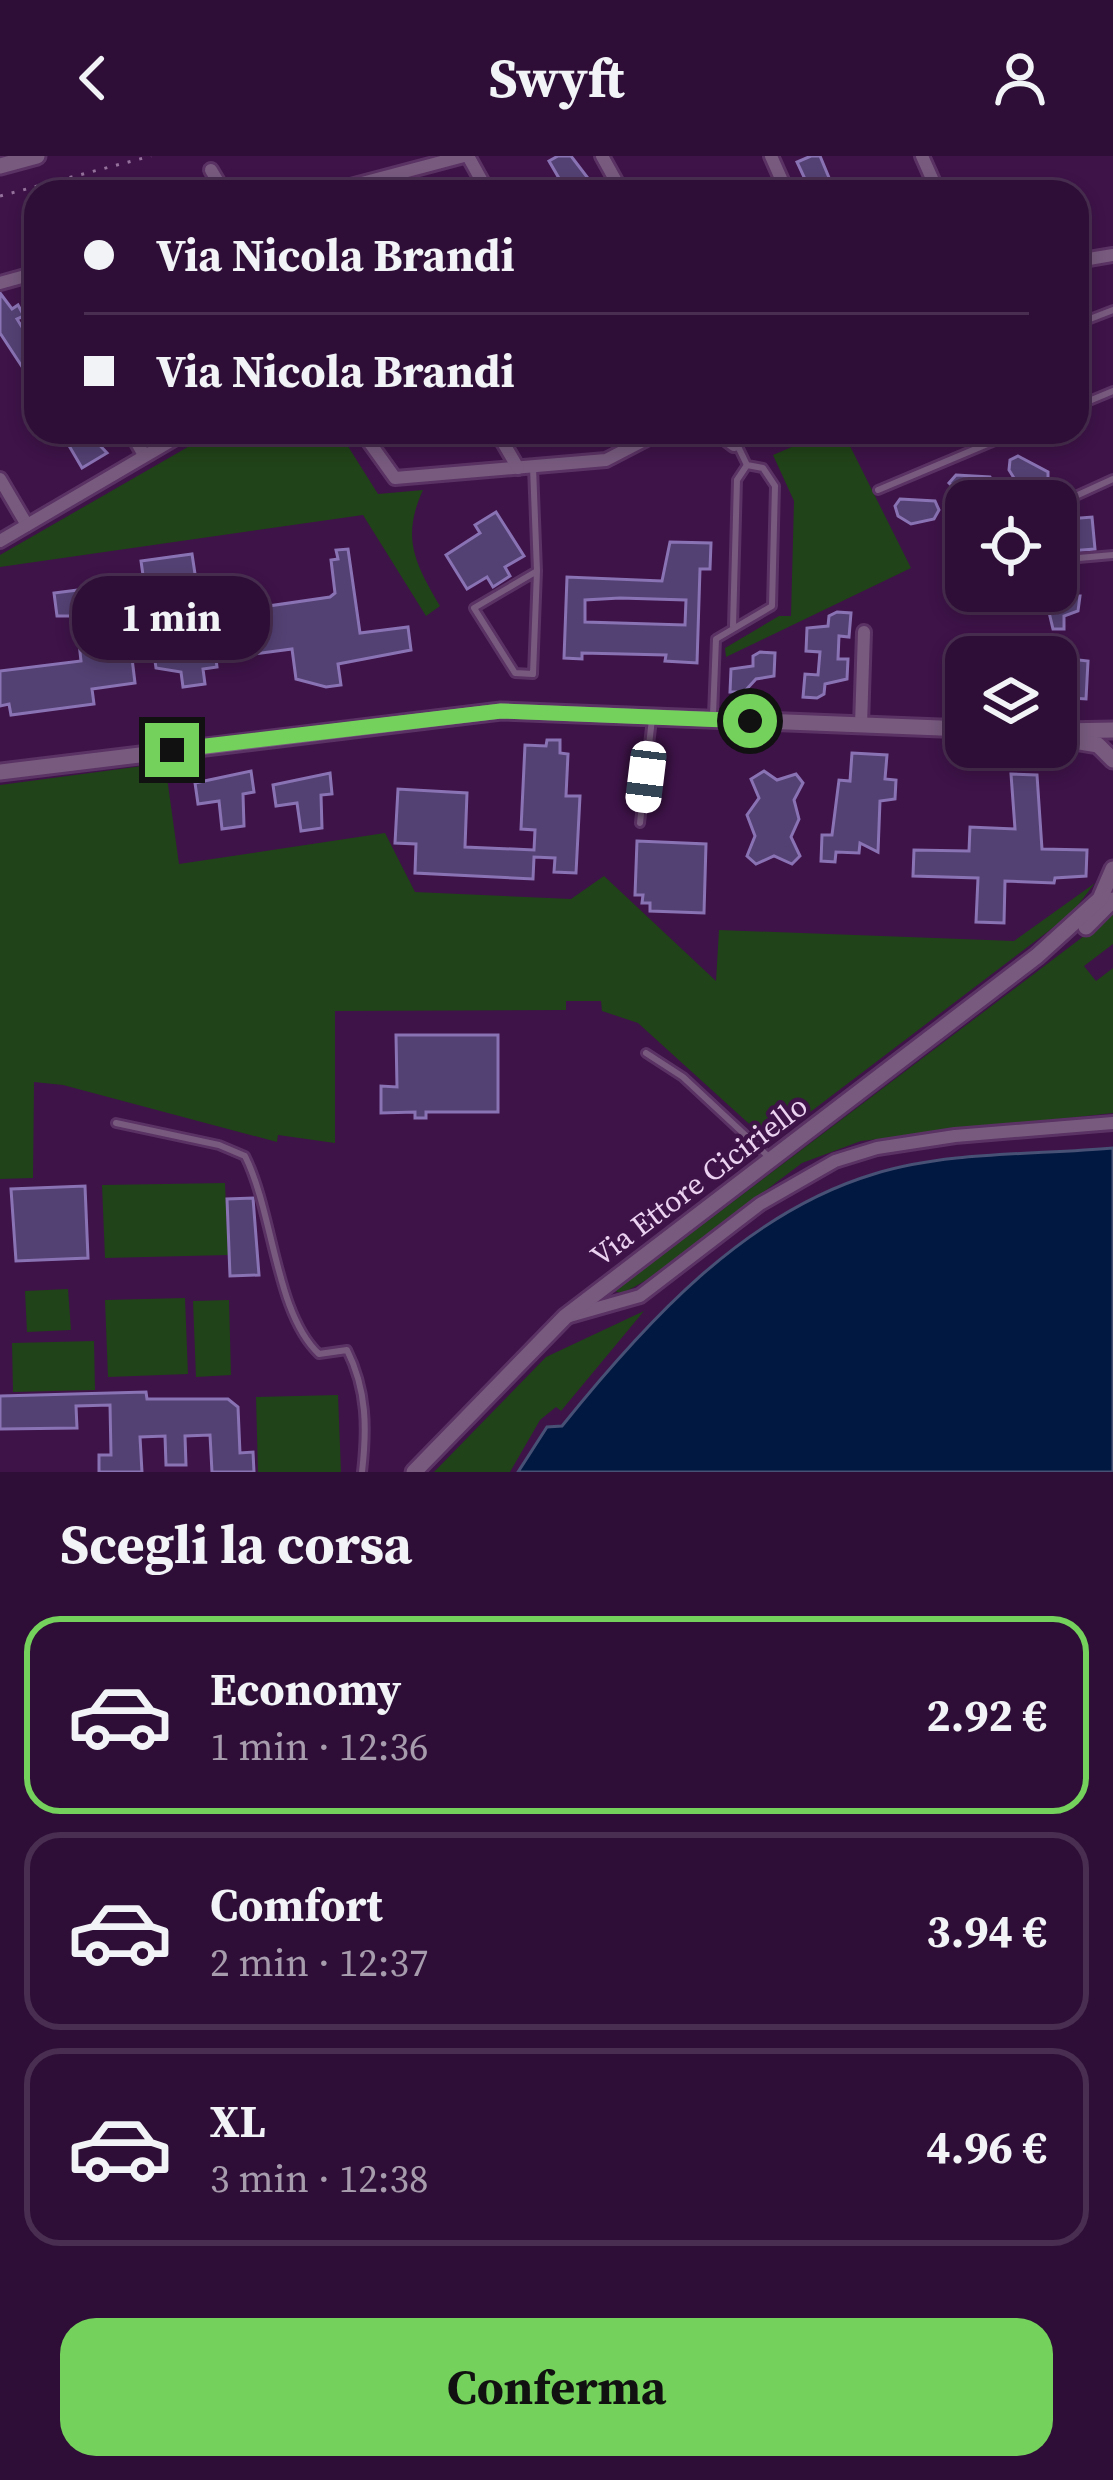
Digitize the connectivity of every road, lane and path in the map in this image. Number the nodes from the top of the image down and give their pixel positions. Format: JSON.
{"nodes":[{"id":1,"x":38,"y":156,"type":"edge"},
{"id":2,"x":151,"y":156,"type":"edge"},
{"id":3,"x":466,"y":156,"type":"edge"},
{"id":4,"x":0,"y":166,"type":"edge"},
{"id":5,"x":211,"y":170,"type":"dead end"},
{"id":6,"x":60,"y":180,"type":"edge"},
{"id":7,"x":217,"y":180,"type":"edge"},
{"id":8,"x":387,"y":180,"type":"edge"},
{"id":9,"x":138,"y":444,"type":"edge"},
{"id":10,"x":164,"y":444,"type":"edge"},
{"id":11,"x":371,"y":444,"type":"edge"},
{"id":12,"x":504,"y":444,"type":"edge"},
{"id":13,"x":638,"y":444,"type":"edge"},
{"id":14,"x":736,"y":444,"type":"edge"},
{"id":15,"x":987,"y":444,"type":"edge"},
{"id":16,"x":634,"y":446,"type":"joint"},
{"id":17,"x":144,"y":455,"type":"junction"},
{"id":18,"x":747,"y":465,"type":"junction"},
{"id":19,"x":533,"y":467,"type":"junction"},
{"id":20,"x":518,"y":468,"type":"junction"},
{"id":21,"x":0,"y":479,"type":"edge"},
{"id":22,"x":1113,"y":479,"type":"edge"},
{"id":23,"x":878,"y":490,"type":"dead end"},
{"id":24,"x":1077,"y":495,"type":"edge"},
{"id":25,"x":27,"y":525,"type":"junction"},
{"id":26,"x":0,"y":541,"type":"edge"},
{"id":27,"x":1113,"y":555,"type":"edge"},
{"id":28,"x":1077,"y":558,"type":"edge"},
{"id":29,"x":537,"y":571,"type":"junction"},
{"id":30,"x":733,"y":626,"type":"junction"},
{"id":31,"x":864,"y":632,"type":"dead end"},
{"id":32,"x":653,"y":716,"type":"junction"},
{"id":33,"x":713,"y":719,"type":"junction"},
{"id":34,"x":861,"y":725,"type":"junction"},
{"id":35,"x":945,"y":728,"type":"edge"},
{"id":36,"x":1113,"y":734,"type":"edge"},
{"id":37,"x":1077,"y":735,"type":"edge"},
{"id":38,"x":1077,"y":740,"type":"edge"},
{"id":39,"x":1113,"y":759,"type":"edge"},
{"id":40,"x":0,"y":772,"type":"edge"},
{"id":41,"x":640,"y":823,"type":"dead end"},
{"id":42,"x":1113,"y":868,"type":"edge"},
{"id":43,"x":1113,"y":900,"type":"edge"},
{"id":44,"x":1037,"y":956,"type":"junction"},
{"id":45,"x":646,"y":1054,"type":"dead end"},
{"id":46,"x":1113,"y":1123,"type":"edge"},
{"id":47,"x":116,"y":1124,"type":"dead end"},
{"id":48,"x":771,"y":1159,"type":"junction"},
{"id":49,"x":565,"y":1317,"type":"junction"},
{"id":50,"x":362,"y":1472,"type":"edge"},
{"id":51,"x":414,"y":1472,"type":"edge"}],
"edges":[{"from":1,"to":4,"type":"street"},
{"from":2,"to":6,"type":"path"},
{"from":3,"to":8,"type":"street"},
{"from":5,"to":7,"type":"street"},
{"from":9,"to":17,"type":"street"},
{"from":10,"to":17,"type":"street"},
{"from":11,"to":20,"type":"street"},
{"from":12,"to":20,"type":"street"},
{"from":13,"to":16,"type":"street"},
{"from":14,"to":18,"type":"lane"},
{"from":15,"to":23,"type":"lane"},
{"from":16,"to":19,"type":"street"},
{"from":17,"to":25,"type":"street"},
{"from":18,"to":30,"type":"lane"},
{"from":18,"to":30,"type":"lane"},
{"from":19,"to":20,"type":"street"},
{"from":19,"to":29,"type":"lane"},
{"from":21,"to":25,"type":"street"},
{"from":22,"to":24,"type":"lane"},
{"from":25,"to":26,"type":"street"},
{"from":27,"to":28,"type":"lane"},
{"from":29,"to":29,"type":"lane"},
{"from":30,"to":33,"type":"lane"},
{"from":31,"to":34,"type":"street"},
{"from":32,"to":33,"type":"street"},
{"from":32,"to":40,"type":"street"},
{"from":32,"to":41,"type":"lane"},
{"from":33,"to":34,"type":"street"},
{"from":34,"to":35,"type":"street"},
{"from":36,"to":37,"type":"street"},
{"from":36,"to":39,"type":"street"},
{"from":38,"to":39,"type":"street"},
{"from":42,"to":44,"type":"street","name":"Via Ettore Ciciriello"},
{"from":43,"to":44,"type":"street","name":"Via Ettore Ciciriello"},
{"from":44,"to":48,"type":"street","name":"Via Ettore Ciciriello"},
{"from":45,"to":48,"type":"lane"},
{"from":46,"to":49,"type":"street"},
{"from":47,"to":50,"type":"lane"},
{"from":48,"to":49,"type":"street","name":"Via Ettore Ciciriello"},
{"from":49,"to":51,"type":"street","name":"Via Ettore Ciciriello"}]}
